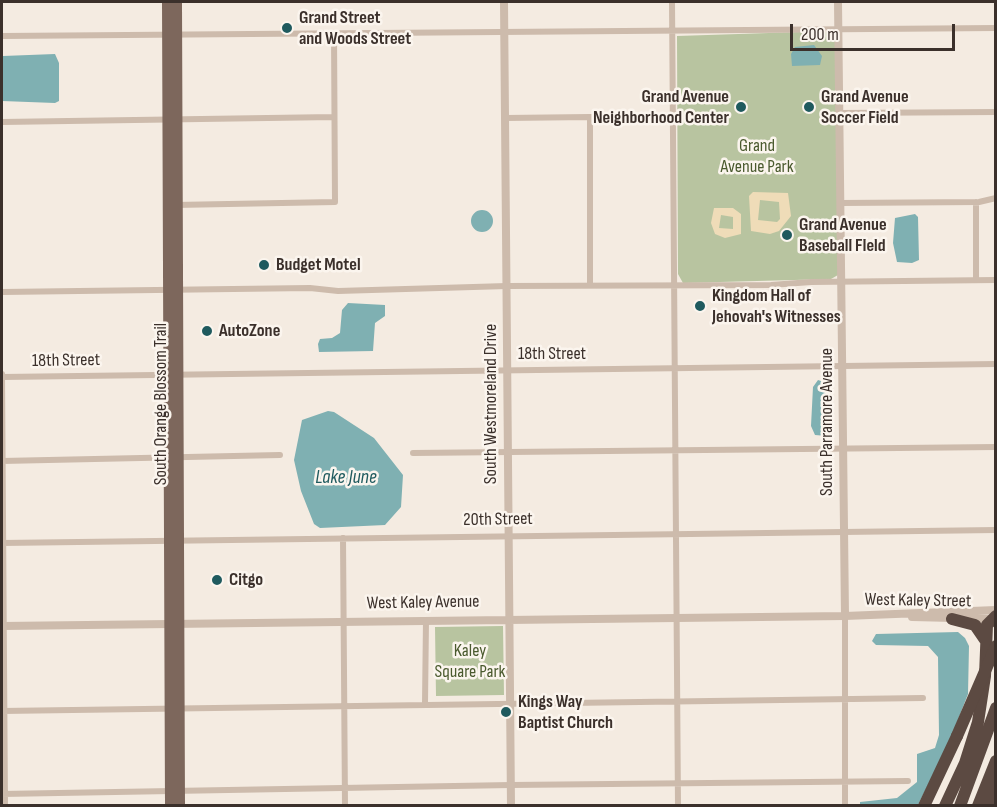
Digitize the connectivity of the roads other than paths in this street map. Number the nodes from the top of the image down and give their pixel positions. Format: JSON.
{"nodes":[{"id":1,"x":167,"y":2,"type":"edge"},
{"id":2,"x":177,"y":2,"type":"edge"},
{"id":3,"x":504,"y":2,"type":"edge"},
{"id":4,"x":672,"y":2,"type":"edge"},
{"id":5,"x":838,"y":2,"type":"edge"},
{"id":6,"x":839,"y":28,"type":"junction"},
{"id":7,"x":996,"y":28,"type":"edge"},
{"id":8,"x":504,"y":30,"type":"junction"},
{"id":9,"x":672,"y":30,"type":"junction"},
{"id":10,"x":334,"y":33,"type":"junction"},
{"id":11,"x":172,"y":35,"type":"junction"},
{"id":12,"x":2,"y":36,"type":"edge"},
{"id":13,"x":996,"y":112,"type":"edge"},
{"id":14,"x":840,"y":113,"type":"junction"},
{"id":15,"x":672,"y":116,"type":"junction"},
{"id":16,"x":334,"y":117,"type":"junction"},
{"id":17,"x":590,"y":117,"type":"junction"},
{"id":18,"x":506,"y":118,"type":"junction"},
{"id":19,"x":172,"y":120,"type":"junction"},
{"id":20,"x":2,"y":122,"type":"edge"},
{"id":21,"x":996,"y":198,"type":"edge"},
{"id":22,"x":976,"y":201,"type":"junction"},
{"id":23,"x":841,"y":203,"type":"junction"},
{"id":24,"x":172,"y":205,"type":"junction"},
{"id":25,"x":976,"y":280,"type":"junction"},
{"id":26,"x":996,"y":280,"type":"edge"},
{"id":27,"x":842,"y":282,"type":"junction"},
{"id":28,"x":590,"y":285,"type":"junction"},
{"id":29,"x":674,"y":285,"type":"junction"},
{"id":30,"x":507,"y":286,"type":"junction"},
{"id":31,"x":172,"y":290,"type":"junction"},
{"id":32,"x":2,"y":292,"type":"edge"},
{"id":33,"x":996,"y":364,"type":"edge"},
{"id":34,"x":843,"y":367,"type":"junction"},
{"id":35,"x":674,"y":368,"type":"junction"},
{"id":36,"x":508,"y":369,"type":"junction"},
{"id":37,"x":172,"y":374,"type":"junction"},
{"id":38,"x":2,"y":376,"type":"edge"},
{"id":39,"x":996,"y":447,"type":"edge"},
{"id":40,"x":844,"y":449,"type":"junction"},
{"id":41,"x":675,"y":451,"type":"junction"},
{"id":42,"x":413,"y":453,"type":"dead end"},
{"id":43,"x":508,"y":453,"type":"junction"},
{"id":44,"x":280,"y":455,"type":"dead end"},
{"id":45,"x":172,"y":458,"type":"junction"},
{"id":46,"x":2,"y":460,"type":"edge"},
{"id":47,"x":996,"y":530,"type":"edge"},
{"id":48,"x":844,"y":532,"type":"junction"},
{"id":49,"x":676,"y":533,"type":"junction"},
{"id":50,"x":509,"y":535,"type":"junction"},
{"id":51,"x":344,"y":538,"type":"junction"},
{"id":52,"x":173,"y":541,"type":"junction"},
{"id":53,"x":2,"y":543,"type":"edge"},
{"id":54,"x":845,"y":615,"type":"junction"},
{"id":55,"x":994,"y":616,"type":"edge"},
{"id":56,"x":676,"y":617,"type":"junction"},
{"id":57,"x":510,"y":619,"type":"junction"},
{"id":58,"x":952,"y":619,"type":"junction"},
{"id":59,"x":426,"y":620,"type":"junction"},
{"id":60,"x":343,"y":621,"type":"junction"},
{"id":61,"x":174,"y":624,"type":"junction"},
{"id":62,"x":3,"y":626,"type":"edge"},
{"id":63,"x":992,"y":641,"type":"edge"},
{"id":64,"x":983,"y":695,"type":"junction"},
{"id":65,"x":923,"y":698,"type":"dead end"},
{"id":66,"x":845,"y":699,"type":"junction"},
{"id":67,"x":676,"y":701,"type":"junction"},
{"id":68,"x":510,"y":702,"type":"junction"},
{"id":69,"x":425,"y":703,"type":"junction"},
{"id":70,"x":344,"y":705,"type":"junction"},
{"id":71,"x":174,"y":707,"type":"junction"},
{"id":72,"x":996,"y":708,"type":"edge"},
{"id":73,"x":3,"y":711,"type":"edge"},
{"id":74,"x":996,"y":761,"type":"edge"},
{"id":75,"x":908,"y":781,"type":"dead end"},
{"id":76,"x":844,"y":782,"type":"junction"},
{"id":77,"x":511,"y":784,"type":"junction"},
{"id":78,"x":678,"y":784,"type":"junction"},
{"id":79,"x":996,"y":785,"type":"edge"},
{"id":80,"x":344,"y":788,"type":"junction"},
{"id":81,"x":175,"y":791,"type":"junction"},
{"id":82,"x":3,"y":794,"type":"edge"},
{"id":83,"x":4,"y":806,"type":"edge"},
{"id":84,"x":170,"y":806,"type":"edge"},
{"id":85,"x":180,"y":806,"type":"edge"},
{"id":86,"x":345,"y":806,"type":"edge"},
{"id":87,"x":511,"y":806,"type":"edge"},
{"id":88,"x":678,"y":806,"type":"edge"},
{"id":89,"x":845,"y":806,"type":"edge"},
{"id":90,"x":924,"y":806,"type":"edge"},
{"id":91,"x":936,"y":806,"type":"edge"},
{"id":92,"x":945,"y":806,"type":"edge"},
{"id":93,"x":960,"y":806,"type":"edge"},
{"id":94,"x":978,"y":806,"type":"edge"},
{"id":95,"x":987,"y":806,"type":"edge"}],
"edges":[{"from":1,"to":11,"type":"main road","name":"South Orange Blossom Trail"},
{"from":2,"to":11,"type":"main road","name":"South Orange Blossom Trail"},
{"from":3,"to":8,"type":"street","name":"South Westmoreland Drive"},
{"from":4,"to":9,"type":"street"},
{"from":5,"to":6,"type":"street","name":"South Parramore Avenue"},
{"from":6,"to":7,"type":"street"},
{"from":6,"to":9,"type":"street"},
{"from":6,"to":14,"type":"street","name":"South Parramore Avenue"},
{"from":8,"to":9,"type":"street"},
{"from":8,"to":10,"type":"street"},
{"from":8,"to":18,"type":"street","name":"South Westmoreland Drive"},
{"from":9,"to":15,"type":"street"},
{"from":10,"to":11,"type":"street"},
{"from":10,"to":16,"type":"street"},
{"from":11,"to":12,"type":"street"},
{"from":11,"to":19,"type":"main road","name":"South Orange Blossom Trail"},
{"from":13,"to":14,"type":"street"},
{"from":14,"to":23,"type":"street","name":"South Parramore Avenue"},
{"from":15,"to":17,"type":"street"},
{"from":15,"to":29,"type":"street"},
{"from":16,"to":19,"type":"street"},
{"from":16,"to":24,"type":"street"},
{"from":17,"to":18,"type":"street"},
{"from":17,"to":28,"type":"street"},
{"from":18,"to":30,"type":"street","name":"South Westmoreland Drive"},
{"from":19,"to":20,"type":"street"},
{"from":19,"to":24,"type":"main road","name":"South Orange Blossom Trail"},
{"from":21,"to":22,"type":"street"},
{"from":22,"to":23,"type":"street"},
{"from":22,"to":25,"type":"street"},
{"from":23,"to":27,"type":"street","name":"South Parramore Avenue"},
{"from":24,"to":31,"type":"main road","name":"South Orange Blossom Trail"},
{"from":25,"to":26,"type":"street"},
{"from":25,"to":27,"type":"street"},
{"from":27,"to":29,"type":"street"},
{"from":27,"to":34,"type":"street","name":"South Parramore Avenue"},
{"from":28,"to":29,"type":"street"},
{"from":28,"to":30,"type":"street"},
{"from":29,"to":35,"type":"street"},
{"from":30,"to":31,"type":"street"},
{"from":30,"to":36,"type":"street","name":"South Westmoreland Drive"},
{"from":31,"to":32,"type":"street"},
{"from":31,"to":37,"type":"main road","name":"South Orange Blossom Trail"},
{"from":33,"to":34,"type":"street","name":"18th Street"},
{"from":34,"to":35,"type":"street","name":"18th Street"},
{"from":34,"to":40,"type":"street","name":"South Parramore Avenue"},
{"from":35,"to":36,"type":"street","name":"18th Street"},
{"from":35,"to":41,"type":"street"},
{"from":36,"to":37,"type":"street","name":"18th Street"},
{"from":36,"to":43,"type":"street","name":"South Westmoreland Drive"},
{"from":37,"to":38,"type":"street","name":"18th Street"},
{"from":37,"to":45,"type":"main road","name":"South Orange Blossom Trail"},
{"from":38,"to":46,"type":"street"},
{"from":39,"to":40,"type":"street"},
{"from":40,"to":41,"type":"street"},
{"from":40,"to":48,"type":"street","name":"South Parramore Avenue"},
{"from":41,"to":43,"type":"street"},
{"from":41,"to":49,"type":"street"},
{"from":42,"to":43,"type":"street"},
{"from":43,"to":50,"type":"street","name":"South Westmoreland Drive"},
{"from":44,"to":45,"type":"street"},
{"from":45,"to":46,"type":"street"},
{"from":45,"to":52,"type":"main road","name":"South Orange Blossom Trail"},
{"from":46,"to":53,"type":"street"},
{"from":47,"to":48,"type":"street","name":"20th Street"},
{"from":48,"to":49,"type":"street","name":"20th Street"},
{"from":48,"to":54,"type":"street","name":"South Parramore Avenue"},
{"from":49,"to":50,"type":"street","name":"20th Street"},
{"from":49,"to":56,"type":"street"},
{"from":50,"to":51,"type":"street","name":"20th Street"},
{"from":50,"to":57,"type":"street","name":"South Westmoreland Drive"},
{"from":51,"to":52,"type":"street","name":"20th Street"},
{"from":51,"to":60,"type":"street"},
{"from":52,"to":53,"type":"street","name":"20th Street"},
{"from":52,"to":61,"type":"main road","name":"South Orange Blossom Trail"},
{"from":53,"to":62,"type":"street"},
{"from":54,"to":55,"type":"street","name":"West Kaley Street"},
{"from":54,"to":56,"type":"street","name":"West Kaley Avenue"},
{"from":54,"to":58,"type":"street","name":"West Kaley Street"},
{"from":54,"to":66,"type":"street","name":"South Parramore Avenue"},
{"from":55,"to":58,"type":"street","name":"West Kaley Street"},
{"from":55,"to":63,"type":"highway"},
{"from":56,"to":57,"type":"street","name":"West Kaley Avenue"},
{"from":56,"to":67,"type":"street"},
{"from":57,"to":59,"type":"street","name":"West Kaley Avenue"},
{"from":57,"to":68,"type":"street","name":"South Westmoreland Drive"},
{"from":58,"to":63,"type":"highway"},
{"from":59,"to":60,"type":"street","name":"West Kaley Avenue"},
{"from":59,"to":69,"type":"street"},
{"from":60,"to":61,"type":"street","name":"West Kaley Avenue"},
{"from":60,"to":70,"type":"street"},
{"from":61,"to":62,"type":"street","name":"West Kaley Avenue"},
{"from":61,"to":71,"type":"main road","name":"South Orange Blossom Trail"},
{"from":62,"to":73,"type":"street"},
{"from":63,"to":64,"type":"highway"},
{"from":63,"to":90,"type":"highway","bridge":true},
{"from":64,"to":91,"type":"highway"},
{"from":64,"to":92,"type":"highway"},
{"from":65,"to":66,"type":"street"},
{"from":66,"to":67,"type":"street"},
{"from":66,"to":76,"type":"street","name":"South Parramore Avenue"},
{"from":67,"to":68,"type":"street"},
{"from":67,"to":78,"type":"street"},
{"from":68,"to":69,"type":"street"},
{"from":68,"to":77,"type":"street","name":"South Westmoreland Drive"},
{"from":69,"to":70,"type":"street"},
{"from":70,"to":71,"type":"street"},
{"from":70,"to":80,"type":"street"},
{"from":71,"to":73,"type":"street"},
{"from":71,"to":81,"type":"main road","name":"South Orange Blossom Trail"},
{"from":72,"to":93,"type":"highway"},
{"from":73,"to":82,"type":"street"},
{"from":74,"to":94,"type":"highway"},
{"from":75,"to":76,"type":"street"},
{"from":76,"to":78,"type":"street"},
{"from":76,"to":89,"type":"street","name":"South Parramore Avenue"},
{"from":77,"to":78,"type":"street"},
{"from":77,"to":80,"type":"street"},
{"from":77,"to":87,"type":"street","name":"South Westmoreland Drive"},
{"from":78,"to":88,"type":"street"},
{"from":79,"to":95,"type":"highway"},
{"from":80,"to":81,"type":"street"},
{"from":80,"to":86,"type":"street"},
{"from":81,"to":82,"type":"street"},
{"from":81,"to":84,"type":"main road","name":"South Orange Blossom Trail"},
{"from":81,"to":85,"type":"main road","name":"South Orange Blossom Trail"},
{"from":82,"to":83,"type":"street"}]}
